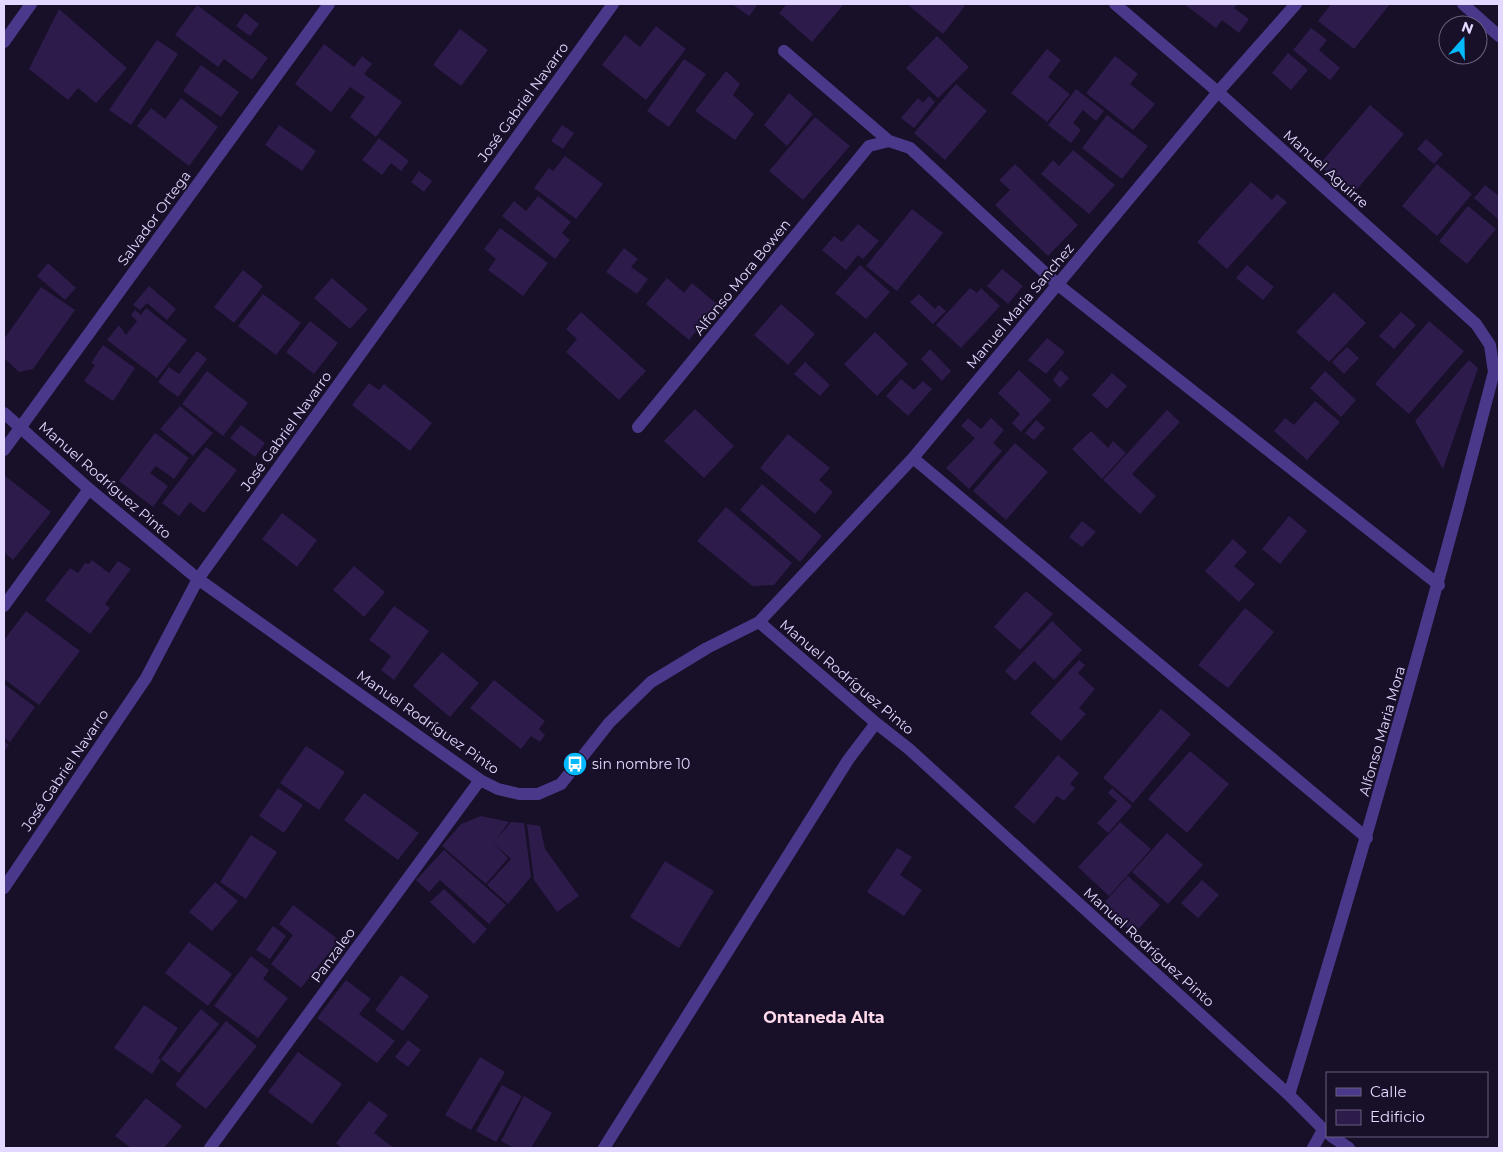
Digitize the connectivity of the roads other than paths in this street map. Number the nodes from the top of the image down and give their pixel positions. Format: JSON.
{"nodes":[{"id":1,"x":31,"y":4,"type":"edge"},
{"id":2,"x":329,"y":4,"type":"edge"},
{"id":3,"x":613,"y":4,"type":"edge"},
{"id":4,"x":1115,"y":4,"type":"edge"},
{"id":5,"x":1296,"y":4,"type":"edge"},
{"id":6,"x":1463,"y":4,"type":"edge"},
{"id":7,"x":1499,"y":36,"type":"edge"},
{"id":8,"x":4,"y":42,"type":"edge"},
{"id":9,"x":784,"y":51,"type":"dead end"},
{"id":10,"x":1218,"y":92,"type":"junction"},
{"id":11,"x":889,"y":141,"type":"junction"},
{"id":12,"x":1057,"y":284,"type":"junction"},
{"id":13,"x":1494,"y":372,"type":"joint"},
{"id":14,"x":4,"y":413,"type":"edge"},
{"id":15,"x":21,"y":427,"type":"junction"},
{"id":16,"x":638,"y":427,"type":"dead end"},
{"id":17,"x":4,"y":450,"type":"edge"},
{"id":18,"x":912,"y":458,"type":"junction"},
{"id":19,"x":89,"y":489,"type":"junction"},
{"id":20,"x":198,"y":579,"type":"junction"},
{"id":21,"x":1439,"y":585,"type":"junction"},
{"id":22,"x":4,"y":606,"type":"edge"},
{"id":23,"x":760,"y":622,"type":"junction"},
{"id":24,"x":876,"y":723,"type":"junction"},
{"id":25,"x":480,"y":780,"type":"junction"},
{"id":26,"x":1367,"y":838,"type":"junction"},
{"id":27,"x":4,"y":888,"type":"edge"},
{"id":28,"x":1289,"y":1095,"type":"junction"},
{"id":29,"x":1326,"y":1132,"type":"edge"},
{"id":30,"x":1326,"y":1134,"type":"edge"},
{"id":31,"x":1333,"y":1137,"type":"edge"},
{"id":32,"x":210,"y":1148,"type":"edge"},
{"id":33,"x":604,"y":1148,"type":"edge"},
{"id":34,"x":1313,"y":1148,"type":"edge"},
{"id":35,"x":1349,"y":1148,"type":"edge"}],
"edges":[{"from":1,"to":8,"type":"street"},
{"from":2,"to":15,"type":"street","name":"Salvador Ortega"},
{"from":3,"to":20,"type":"street","name":"José Gabriel Navarro"},
{"from":4,"to":10,"type":"street","name":"Manuel Aguirre"},
{"from":5,"to":10,"type":"street","name":"Manuel Maria Sanchez"},
{"from":6,"to":7,"type":"street"},
{"from":9,"to":11,"type":"street"},
{"from":10,"to":12,"type":"street","name":"Manuel Maria Sanchez"},
{"from":10,"to":13,"type":"street","name":"Manuel Aguirre"},
{"from":11,"to":12,"type":"street"},
{"from":11,"to":16,"type":"street","name":"Alfonso Mora Bowen"},
{"from":12,"to":18,"type":"street","name":"Manuel Maria Sanchez"},
{"from":12,"to":21,"type":"street"},
{"from":13,"to":21,"type":"street","name":"Alfonso Maria Mora"},
{"from":14,"to":15,"type":"street","name":"Manuel Rodríguez Pinto"},
{"from":15,"to":17,"type":"street","name":"Salvador Ortega"},
{"from":15,"to":19,"type":"street","name":"Manuel Rodríguez Pinto"},
{"from":18,"to":23,"type":"street","name":"Manuel Maria Sanchez"},
{"from":18,"to":26,"type":"street"},
{"from":19,"to":20,"type":"street","name":"Manuel Rodríguez Pinto"},
{"from":19,"to":22,"type":"street"},
{"from":20,"to":25,"type":"street","name":"Manuel Rodríguez Pinto"},
{"from":20,"to":27,"type":"street","name":"José Gabriel Navarro"},
{"from":21,"to":26,"type":"street","name":"Alfonso Maria Mora"},
{"from":23,"to":24,"type":"street","name":"Manuel Rodríguez Pinto"},
{"from":23,"to":25,"type":"street","name":"Manuel Rodríguez Pinto"},
{"from":24,"to":28,"type":"street","name":"Manuel Rodríguez Pinto"},
{"from":24,"to":33,"type":"street"},
{"from":25,"to":32,"type":"street","name":"Panzaleo"},
{"from":26,"to":28,"type":"street","name":"Alfonso Maria Mora"},
{"from":28,"to":29,"type":"street","name":"Manuel Rodríguez Pinto"},
{"from":30,"to":34,"type":"street"},
{"from":31,"to":35,"type":"street","name":"Manuel Rodríguez Pinto"}]}
